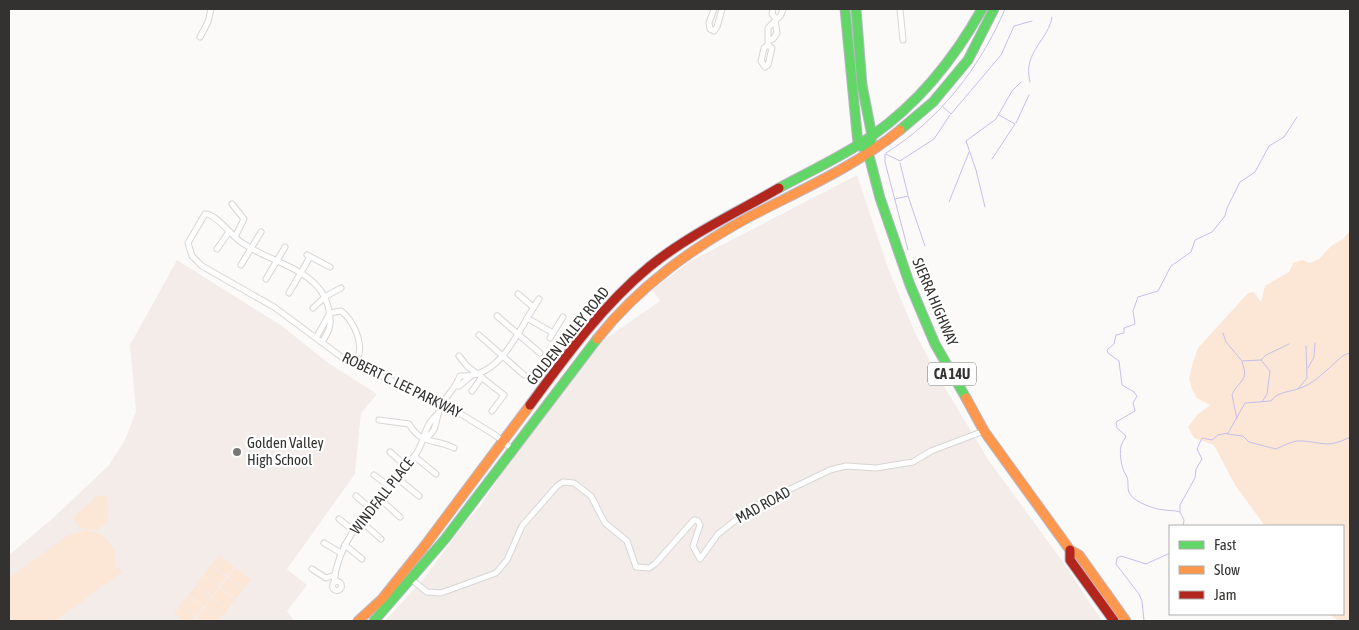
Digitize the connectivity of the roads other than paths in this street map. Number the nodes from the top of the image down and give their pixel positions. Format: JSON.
{"nodes":[{"id":1,"x":211,"y":9,"type":"edge"},
{"id":2,"x":714,"y":9,"type":"edge"},
{"id":3,"x":722,"y":9,"type":"edge"},
{"id":4,"x":773,"y":9,"type":"edge"},
{"id":5,"x":783,"y":9,"type":"edge"},
{"id":6,"x":845,"y":9,"type":"edge"},
{"id":7,"x":856,"y":9,"type":"edge"},
{"id":8,"x":900,"y":9,"type":"edge"},
{"id":9,"x":982,"y":9,"type":"edge"},
{"id":10,"x":994,"y":9,"type":"edge"},
{"id":11,"x":775,"y":19,"type":"junction"},
{"id":12,"x":200,"y":37,"type":"dead end"},
{"id":13,"x":903,"y":40,"type":"dead end"},
{"id":14,"x":872,"y":136,"type":"junction"},
{"id":15,"x":858,"y":144,"type":"junction"},
{"id":16,"x":868,"y":152,"type":"junction"},
{"id":17,"x":232,"y":204,"type":"dead end"},
{"id":18,"x":229,"y":232,"type":"junction"},
{"id":19,"x":262,"y":232,"type":"dead end"},
{"id":20,"x":235,"y":237,"type":"junction"},
{"id":21,"x":285,"y":247,"type":"dead end"},
{"id":22,"x":251,"y":248,"type":"junction"},
{"id":23,"x":218,"y":250,"type":"dead end"},
{"id":24,"x":276,"y":261,"type":"junction"},
{"id":25,"x":241,"y":265,"type":"dead end"},
{"id":26,"x":330,"y":267,"type":"dead end"},
{"id":27,"x":301,"y":273,"type":"junction"},
{"id":28,"x":266,"y":279,"type":"dead end"},
{"id":29,"x":341,"y":288,"type":"dead end"},
{"id":30,"x":290,"y":293,"type":"dead end"},
{"id":31,"x":518,"y":294,"type":"dead end"},
{"id":32,"x":326,"y":296,"type":"junction"},
{"id":33,"x":539,"y":299,"type":"dead end"},
{"id":34,"x":533,"y":307,"type":"junction"},
{"id":35,"x":313,"y":308,"type":"dead end"},
{"id":36,"x":330,"y":313,"type":"junction"},
{"id":37,"x":498,"y":316,"type":"dead end"},
{"id":38,"x":563,"y":317,"type":"dead end"},
{"id":39,"x":527,"y":318,"type":"junction"},
{"id":40,"x":519,"y":334,"type":"junction"},
{"id":41,"x":479,"y":335,"type":"dead end"},
{"id":42,"x":316,"y":338,"type":"junction"},
{"id":43,"x":322,"y":342,"type":"junction"},
{"id":44,"x":540,"y":353,"type":"dead end"},
{"id":45,"x":359,"y":354,"type":"dead end"},
{"id":46,"x":459,"y":356,"type":"dead end"},
{"id":47,"x":501,"y":356,"type":"junction"},
{"id":48,"x":524,"y":375,"type":"dead end"},
{"id":49,"x":480,"y":376,"type":"junction"},
{"id":50,"x":472,"y":391,"type":"dead end"},
{"id":51,"x":443,"y":404,"type":"junction"},
{"id":52,"x":492,"y":411,"type":"dead end"},
{"id":53,"x":379,"y":420,"type":"dead end"},
{"id":54,"x":984,"y":431,"type":"junction"},
{"id":55,"x":423,"y":440,"type":"junction"},
{"id":56,"x":502,"y":440,"type":"junction"},
{"id":57,"x":454,"y":448,"type":"dead end"},
{"id":58,"x":512,"y":449,"type":"junction"},
{"id":59,"x":390,"y":452,"type":"dead end"},
{"id":60,"x":414,"y":456,"type":"junction"},
{"id":61,"x":406,"y":466,"type":"junction"},
{"id":62,"x":436,"y":474,"type":"dead end"},
{"id":63,"x":374,"y":475,"type":"dead end"},
{"id":64,"x":396,"y":477,"type":"junction"},
{"id":65,"x":389,"y":486,"type":"junction"},
{"id":66,"x":356,"y":496,"type":"dead end"},
{"id":67,"x":419,"y":496,"type":"dead end"},
{"id":68,"x":379,"y":498,"type":"junction"},
{"id":69,"x":370,"y":508,"type":"junction"},
{"id":70,"x":400,"y":517,"type":"dead end"},
{"id":71,"x":339,"y":519,"type":"dead end"},
{"id":72,"x":360,"y":521,"type":"junction"},
{"id":73,"x":354,"y":531,"type":"junction"},
{"id":74,"x":381,"y":538,"type":"dead end"},
{"id":75,"x":324,"y":543,"type":"dead end"},
{"id":76,"x":345,"y":545,"type":"junction"},
{"id":77,"x":1070,"y":550,"type":"junction"},
{"id":78,"x":341,"y":553,"type":"junction"},
{"id":79,"x":362,"y":558,"type":"dead end"},
{"id":80,"x":312,"y":569,"type":"dead end"},
{"id":81,"x":335,"y":575,"type":"junction"},
{"id":82,"x":411,"y":579,"type":"junction"},
{"id":83,"x":334,"y":582,"type":"dead end"},
{"id":84,"x":358,"y":621,"type":"edge"},
{"id":85,"x":374,"y":621,"type":"edge"},
{"id":86,"x":1114,"y":621,"type":"edge"},
{"id":87,"x":1126,"y":621,"type":"edge"}],
"edges":[{"from":1,"to":12,"type":"street"},
{"from":2,"to":3,"type":"street"},
{"from":4,"to":11,"type":"street"},
{"from":5,"to":11,"type":"street"},
{"from":6,"to":15,"type":"main road"},
{"from":7,"to":14,"type":"main road","name":"SIERRA HIGHWAY","number":"CA 14U"},
{"from":8,"to":13,"type":"street"},
{"from":9,"to":14,"type":"main road","name":"GOLDEN VALLEY ROAD"},
{"from":10,"to":16,"type":"main road","name":"GOLDEN VALLEY ROAD"},
{"from":11,"to":11,"type":"street"},
{"from":14,"to":15,"type":"main road","name":"GOLDEN VALLEY ROAD"},
{"from":14,"to":16,"type":"main road","name":"SIERRA HIGHWAY","number":"CA 14U"},
{"from":15,"to":16,"type":"main road"},
{"from":15,"to":56,"type":"main road","name":"GOLDEN VALLEY ROAD"},
{"from":16,"to":54,"type":"main road","name":"SIERRA HIGHWAY","number":"CA 14U"},
{"from":16,"to":58,"type":"main road","name":"GOLDEN VALLEY ROAD"},
{"from":17,"to":20,"type":"street"},
{"from":18,"to":20,"type":"street"},
{"from":18,"to":23,"type":"street"},
{"from":18,"to":42,"type":"street","name":"ROBERT C. LEE PARKWAY"},
{"from":19,"to":22,"type":"street"},
{"from":20,"to":22,"type":"street"},
{"from":21,"to":24,"type":"street"},
{"from":22,"to":24,"type":"street"},
{"from":22,"to":25,"type":"street"},
{"from":24,"to":27,"type":"street"},
{"from":24,"to":28,"type":"street"},
{"from":26,"to":27,"type":"street"},
{"from":27,"to":30,"type":"street"},
{"from":27,"to":32,"type":"street"},
{"from":29,"to":32,"type":"street"},
{"from":31,"to":34,"type":"street"},
{"from":32,"to":35,"type":"street"},
{"from":32,"to":36,"type":"street"},
{"from":33,"to":34,"type":"street"},
{"from":34,"to":39,"type":"street"},
{"from":36,"to":42,"type":"street"},
{"from":36,"to":43,"type":"street"},
{"from":36,"to":45,"type":"street"},
{"from":37,"to":40,"type":"street"},
{"from":38,"to":39,"type":"street"},
{"from":39,"to":40,"type":"street"},
{"from":40,"to":44,"type":"street"},
{"from":40,"to":47,"type":"street"},
{"from":41,"to":47,"type":"street"},
{"from":42,"to":43,"type":"street","name":"ROBERT C. LEE PARKWAY"},
{"from":43,"to":51,"type":"street","name":"ROBERT C. LEE PARKWAY"},
{"from":46,"to":49,"type":"street"},
{"from":47,"to":48,"type":"street"},
{"from":47,"to":49,"type":"street"},
{"from":49,"to":50,"type":"street"},
{"from":49,"to":51,"type":"street","name":"WINDFALL PLACE"},
{"from":49,"to":52,"type":"street"},
{"from":51,"to":55,"type":"street","name":"WINDFALL PLACE"},
{"from":51,"to":56,"type":"street","name":"ROBERT C. LEE PARKWAY"},
{"from":53,"to":55,"type":"street"},
{"from":54,"to":77,"type":"main road","name":"SIERRA HIGHWAY","number":"CA 14U"},
{"from":54,"to":82,"type":"street","name":"MAD ROAD"},
{"from":55,"to":57,"type":"street"},
{"from":55,"to":60,"type":"street","name":"WINDFALL PLACE"},
{"from":56,"to":58,"type":"street","name":"ROBERT C. LEE PARKWAY"},
{"from":56,"to":84,"type":"main road","name":"GOLDEN VALLEY ROAD"},
{"from":58,"to":82,"type":"main road","name":"GOLDEN VALLEY ROAD"},
{"from":59,"to":61,"type":"street"},
{"from":60,"to":61,"type":"street","name":"WINDFALL PLACE"},
{"from":60,"to":62,"type":"street"},
{"from":61,"to":64,"type":"street","name":"WINDFALL PLACE"},
{"from":63,"to":65,"type":"street"},
{"from":64,"to":65,"type":"street","name":"WINDFALL PLACE"},
{"from":64,"to":67,"type":"street"},
{"from":65,"to":68,"type":"street","name":"WINDFALL PLACE"},
{"from":66,"to":69,"type":"street"},
{"from":68,"to":69,"type":"street","name":"WINDFALL PLACE"},
{"from":68,"to":70,"type":"street"},
{"from":69,"to":72,"type":"street","name":"WINDFALL PLACE"},
{"from":71,"to":73,"type":"street"},
{"from":72,"to":73,"type":"street","name":"WINDFALL PLACE"},
{"from":72,"to":74,"type":"street"},
{"from":73,"to":76,"type":"street","name":"WINDFALL PLACE"},
{"from":75,"to":78,"type":"street"},
{"from":76,"to":78,"type":"street","name":"WINDFALL PLACE"},
{"from":76,"to":79,"type":"street"},
{"from":77,"to":86,"type":"main road","name":"SIERRA HIGHWAY","number":"CA 14U"},
{"from":77,"to":87,"type":"main road","name":"SIERRA HIGHWAY","number":"CA 14U"},
{"from":78,"to":81,"type":"street","name":"WINDFALL PLACE"},
{"from":80,"to":81,"type":"street"},
{"from":81,"to":83,"type":"street","name":"WINDFALL PLACE"},
{"from":82,"to":85,"type":"main road","name":"GOLDEN VALLEY ROAD"}]}
